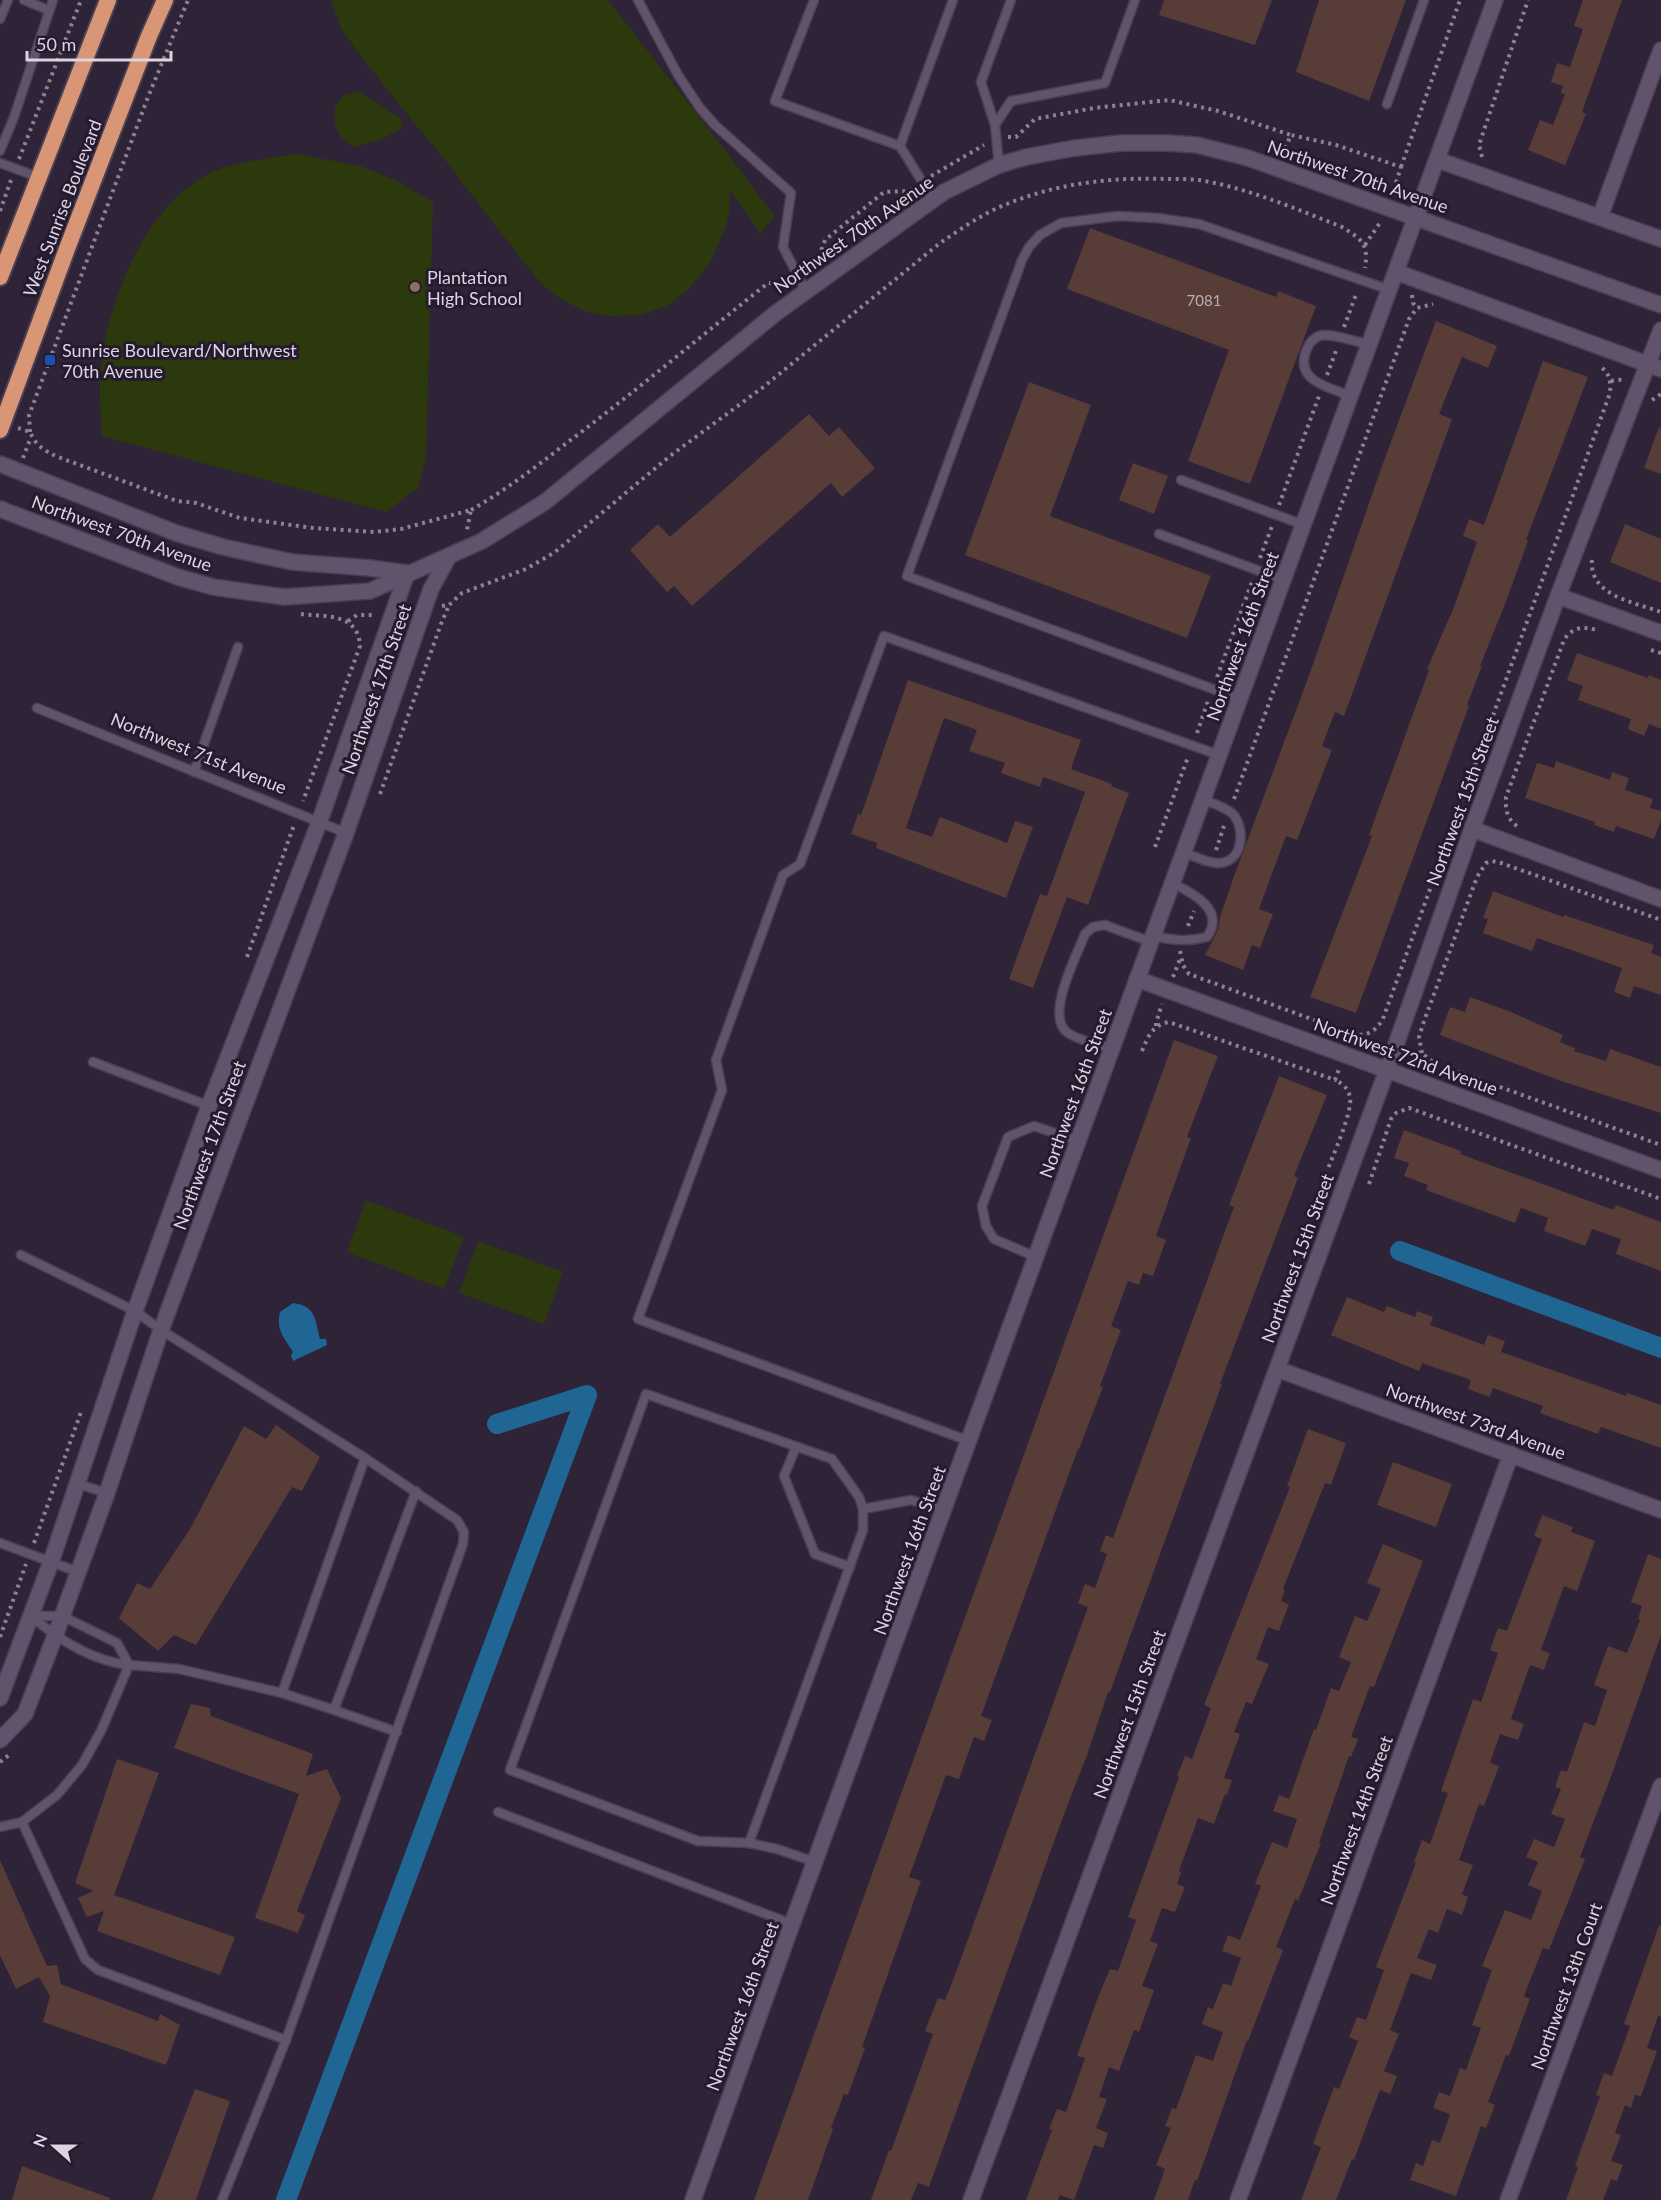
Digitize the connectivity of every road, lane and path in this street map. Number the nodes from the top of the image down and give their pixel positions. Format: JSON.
{"nodes":[{"id":1,"x":8,"y":0,"type":"edge"},
{"id":2,"x":24,"y":0,"type":"edge"},
{"id":3,"x":53,"y":0,"type":"edge"},
{"id":4,"x":81,"y":0,"type":"edge"},
{"id":5,"x":108,"y":0,"type":"edge"},
{"id":6,"x":165,"y":0,"type":"edge"},
{"id":7,"x":188,"y":0,"type":"edge"},
{"id":8,"x":638,"y":0,"type":"edge"},
{"id":9,"x":814,"y":0,"type":"edge"},
{"id":10,"x":953,"y":0,"type":"edge"},
{"id":11,"x":1011,"y":0,"type":"edge"},
{"id":12,"x":1136,"y":0,"type":"edge"},
{"id":13,"x":1424,"y":0,"type":"edge"},
{"id":14,"x":1460,"y":0,"type":"edge"},
{"id":15,"x":1495,"y":0,"type":"edge"},
{"id":16,"x":1528,"y":0,"type":"edge"},
{"id":17,"x":48,"y":10,"type":"junction"},
{"id":18,"x":0,"y":20,"type":"edge"},
{"id":19,"x":1661,"y":50,"type":"edge"},
{"id":20,"x":1387,"y":104,"type":"dead end"},
{"id":21,"x":995,"y":125,"type":"junction"},
{"id":22,"x":900,"y":146,"type":"junction"},
{"id":23,"x":0,"y":151,"type":"edge"},
{"id":24,"x":1438,"y":160,"type":"junction"},
{"id":25,"x":1485,"y":160,"type":"dead end"},
{"id":26,"x":0,"y":163,"type":"edge"},
{"id":27,"x":999,"y":165,"type":"junction"},
{"id":28,"x":1401,"y":167,"type":"junction"},
{"id":29,"x":1277,"y":168,"type":"junction"},
{"id":30,"x":16,"y":169,"type":"junction"},
{"id":31,"x":38,"y":177,"type":"junction"},
{"id":32,"x":933,"y":200,"type":"junction"},
{"id":33,"x":1388,"y":207,"type":"junction"},
{"id":34,"x":0,"y":211,"type":"edge"},
{"id":35,"x":1417,"y":217,"type":"junction"},
{"id":36,"x":1600,"y":217,"type":"junction"},
{"id":37,"x":1661,"y":239,"type":"edge"},
{"id":38,"x":1365,"y":245,"type":"junction"},
{"id":39,"x":1396,"y":273,"type":"junction"},
{"id":40,"x":0,"y":277,"type":"edge"},
{"id":41,"x":1362,"y":280,"type":"junction"},
{"id":42,"x":1390,"y":290,"type":"junction"},
{"id":43,"x":806,"y":291,"type":"junction"},
{"id":44,"x":1661,"y":305,"type":"edge"},
{"id":45,"x":1442,"y":306,"type":"dead end"},
{"id":46,"x":1661,"y":330,"type":"edge"},
{"id":47,"x":1341,"y":338,"type":"junction"},
{"id":48,"x":1370,"y":345,"type":"junction"},
{"id":49,"x":1595,"y":363,"type":"dead end"},
{"id":50,"x":1654,"y":367,"type":"edge"},
{"id":51,"x":1323,"y":385,"type":"junction"},
{"id":52,"x":1351,"y":396,"type":"junction"},
{"id":53,"x":1,"y":427,"type":"edge"},
{"id":54,"x":30,"y":432,"type":"junction"},
{"id":55,"x":0,"y":464,"type":"edge"},
{"id":56,"x":1181,"y":480,"type":"dead end"},
{"id":57,"x":0,"y":509,"type":"edge"},
{"id":58,"x":1276,"y":515,"type":"junction"},
{"id":59,"x":1304,"y":525,"type":"junction"},
{"id":60,"x":1159,"y":534,"type":"dead end"},
{"id":61,"x":463,"y":550,"type":"junction"},
{"id":62,"x":448,"y":558,"type":"junction"},
{"id":63,"x":1592,"y":560,"type":"dead end"},
{"id":64,"x":1256,"y":569,"type":"junction"},
{"id":65,"x":407,"y":573,"type":"junction"},
{"id":66,"x":1284,"y":580,"type":"junction"},
{"id":67,"x":1558,"y":596,"type":"junction"},
{"id":68,"x":424,"y":609,"type":"junction"},
{"id":69,"x":1661,"y":612,"type":"edge"},
{"id":70,"x":295,"y":613,"type":"dead end"},
{"id":71,"x":392,"y":614,"type":"junction"},
{"id":72,"x":348,"y":621,"type":"junction"},
{"id":73,"x":1600,"y":631,"type":"dead end"},
{"id":74,"x":1661,"y":633,"type":"edge"},
{"id":75,"x":238,"y":646,"type":"dead end"},
{"id":76,"x":1641,"y":646,"type":"dead end"},
{"id":77,"x":1661,"y":653,"type":"edge"},
{"id":78,"x":1213,"y":688,"type":"junction"},
{"id":79,"x":1240,"y":699,"type":"junction"},
{"id":80,"x":37,"y":708,"type":"dead end"},
{"id":81,"x":1192,"y":746,"type":"junction"},
{"id":82,"x":1219,"y":755,"type":"junction"},
{"id":83,"x":194,"y":772,"type":"junction"},
{"id":84,"x":1203,"y":800,"type":"junction"},
{"id":85,"x":1230,"y":812,"type":"junction"},
{"id":86,"x":298,"y":814,"type":"junction"},
{"id":87,"x":319,"y":823,"type":"junction"},
{"id":88,"x":1519,"y":828,"type":"dead end"},
{"id":89,"x":1472,"y":829,"type":"junction"},
{"id":90,"x":346,"y":833,"type":"junction"},
{"id":91,"x":1155,"y":847,"type":"dead end"},
{"id":92,"x":1184,"y":852,"type":"junction"},
{"id":93,"x":1211,"y":862,"type":"junction"},
{"id":94,"x":1173,"y":883,"type":"junction"},
{"id":95,"x":1198,"y":897,"type":"junction"},
{"id":96,"x":1661,"y":899,"type":"edge"},
{"id":97,"x":1661,"y":920,"type":"edge"},
{"id":98,"x":1152,"y":939,"type":"junction"},
{"id":99,"x":1183,"y":941,"type":"junction"},
{"id":100,"x":246,"y":957,"type":"dead end"},
{"id":101,"x":1198,"y":978,"type":"dead end"},
{"id":102,"x":1137,"y":979,"type":"junction"},
{"id":103,"x":1158,"y":1015,"type":"dead end"},
{"id":104,"x":1156,"y":1026,"type":"dead end"},
{"id":105,"x":1352,"y":1034,"type":"dead end"},
{"id":106,"x":1395,"y":1048,"type":"junction"},
{"id":107,"x":1112,"y":1049,"type":"junction"},
{"id":108,"x":1422,"y":1053,"type":"junction"},
{"id":109,"x":93,"y":1062,"type":"dead end"},
{"id":110,"x":1387,"y":1070,"type":"junction"},
{"id":111,"x":1335,"y":1080,"type":"dead end"},
{"id":112,"x":209,"y":1106,"type":"junction"},
{"id":113,"x":1078,"y":1141,"type":"junction"},
{"id":114,"x":1661,"y":1145,"type":"edge"},
{"id":115,"x":1661,"y":1170,"type":"edge"},
{"id":116,"x":1326,"y":1174,"type":"dead end"},
{"id":117,"x":1369,"y":1184,"type":"dead end"},
{"id":118,"x":1661,"y":1199,"type":"edge"},
{"id":119,"x":21,"y":1255,"type":"dead end"},
{"id":120,"x":1036,"y":1257,"type":"junction"},
{"id":121,"x":135,"y":1311,"type":"junction"},
{"id":122,"x":161,"y":1330,"type":"junction"},
{"id":123,"x":1277,"y":1369,"type":"junction"},
{"id":124,"x":85,"y":1402,"type":"dead end"},
{"id":125,"x":969,"y":1441,"type":"junction"},
{"id":126,"x":796,"y":1447,"type":"junction"},
{"id":127,"x":1511,"y":1454,"type":"junction"},
{"id":128,"x":366,"y":1458,"type":"junction"},
{"id":129,"x":78,"y":1484,"type":"junction"},
{"id":130,"x":416,"y":1491,"type":"junction"},
{"id":131,"x":106,"y":1493,"type":"junction"},
{"id":132,"x":863,"y":1509,"type":"junction"},
{"id":133,"x":944,"y":1510,"type":"junction"},
{"id":134,"x":1661,"y":1510,"type":"edge"},
{"id":135,"x":0,"y":1543,"type":"edge"},
{"id":136,"x":30,"y":1554,"type":"junction"},
{"id":137,"x":51,"y":1562,"type":"junction"},
{"id":138,"x":850,"y":1567,"type":"junction"},
{"id":139,"x":78,"y":1572,"type":"junction"},
{"id":140,"x":31,"y":1616,"type":"junction"},
{"id":141,"x":62,"y":1616,"type":"junction"},
{"id":142,"x":55,"y":1636,"type":"junction"},
{"id":143,"x":0,"y":1637,"type":"edge"},
{"id":144,"x":129,"y":1665,"type":"junction"},
{"id":145,"x":282,"y":1693,"type":"junction"},
{"id":146,"x":0,"y":1698,"type":"edge"},
{"id":147,"x":334,"y":1710,"type":"junction"},
{"id":148,"x":397,"y":1732,"type":"junction"},
{"id":149,"x":0,"y":1740,"type":"edge"},
{"id":150,"x":1661,"y":1786,"type":"edge"},
{"id":151,"x":498,"y":1812,"type":"dead end"},
{"id":152,"x":22,"y":1822,"type":"junction"},
{"id":153,"x":0,"y":1827,"type":"edge"},
{"id":154,"x":749,"y":1843,"type":"junction"},
{"id":155,"x":815,"y":1862,"type":"junction"},
{"id":156,"x":792,"y":1924,"type":"junction"},
{"id":157,"x":286,"y":2040,"type":"junction"},
{"id":158,"x":222,"y":2200,"type":"edge"},
{"id":159,"x":693,"y":2200,"type":"edge"},
{"id":160,"x":971,"y":2200,"type":"edge"},
{"id":161,"x":1238,"y":2200,"type":"edge"},
{"id":162,"x":1508,"y":2200,"type":"edge"}],
"edges":[{"from":1,"to":18,"type":"lane"},
{"from":2,"to":17,"type":"lane"},
{"from":3,"to":17,"type":"lane"},
{"from":4,"to":30,"type":"path"},
{"from":5,"to":31,"type":"highway","name":"West Sunrise Boulevard"},
{"from":6,"to":53,"type":"highway","name":"West Sunrise Boulevard"},
{"from":7,"to":54,"type":"path"},
{"from":8,"to":43,"type":"lane"},
{"from":9,"to":22,"type":"lane"},
{"from":10,"to":22,"type":"lane"},
{"from":11,"to":21,"type":"lane"},
{"from":12,"to":21,"type":"lane"},
{"from":13,"to":20,"type":"lane"},
{"from":14,"to":28,"type":"path"},
{"from":15,"to":24,"type":"street","name":"Northwest 16th Street"},
{"from":16,"to":25,"type":"path"},
{"from":17,"to":23,"type":"lane"},
{"from":19,"to":36,"type":"street"},
{"from":21,"to":27,"type":"lane"},
{"from":22,"to":32,"type":"lane"},
{"from":24,"to":35,"type":"street","name":"Northwest 16th Street"},
{"from":24,"to":36,"type":"street"},
{"from":26,"to":30,"type":"lane"},
{"from":27,"to":29,"type":"street","name":"Northwest 70th Avenue"},
{"from":27,"to":32,"type":"street","name":"Northwest 70th Avenue"},
{"from":28,"to":29,"type":"path"},
{"from":28,"to":33,"type":"path"},
{"from":29,"to":33,"type":"street","name":"Northwest 70th Avenue"},
{"from":30,"to":31,"type":"lane"},
{"from":30,"to":34,"type":"path"},
{"from":31,"to":40,"type":"highway","name":"West Sunrise Boulevard"},
{"from":32,"to":43,"type":"street","name":"Northwest 70th Avenue"},
{"from":33,"to":35,"type":"street","name":"Northwest 70th Avenue"},
{"from":33,"to":38,"type":"path"},
{"from":35,"to":39,"type":"street","name":"Northwest 16th Street"},
{"from":35,"to":44,"type":"street","name":"Northwest 70th Avenue"},
{"from":36,"to":37,"type":"street"},
{"from":38,"to":41,"type":"path"},
{"from":38,"to":68,"type":"path"},
{"from":39,"to":42,"type":"street","name":"Northwest 16th Street"},
{"from":39,"to":50,"type":"street"},
{"from":41,"to":42,"type":"lane"},
{"from":41,"to":47,"type":"path"},
{"from":41,"to":78,"type":"lane"},
{"from":42,"to":48,"type":"street","name":"Northwest 16th Street"},
{"from":43,"to":61,"type":"street","name":"Northwest 70th Avenue"},
{"from":45,"to":85,"type":"path"},
{"from":46,"to":50,"type":"street","name":"Northwest 15th Street"},
{"from":47,"to":48,"type":"lane"},
{"from":47,"to":51,"type":"path"},
{"from":47,"to":51,"type":"lane"},
{"from":48,"to":52,"type":"street","name":"Northwest 16th Street"},
{"from":49,"to":105,"type":"path"},
{"from":50,"to":67,"type":"street","name":"Northwest 15th Street"},
{"from":51,"to":52,"type":"lane"},
{"from":51,"to":58,"type":"path"},
{"from":52,"to":59,"type":"street","name":"Northwest 16th Street"},
{"from":53,"to":54,"type":"path"},
{"from":54,"to":61,"type":"path"},
{"from":55,"to":65,"type":"street","name":"Northwest 70th Avenue"},
{"from":56,"to":58,"type":"lane"},
{"from":57,"to":65,"type":"street","name":"Northwest 70th Avenue"},
{"from":58,"to":59,"type":"lane"},
{"from":58,"to":64,"type":"path"},
{"from":59,"to":66,"type":"street","name":"Northwest 16th Street"},
{"from":60,"to":64,"type":"lane"},
{"from":61,"to":62,"type":"street","name":"Northwest 70th Avenue"},
{"from":62,"to":65,"type":"street","name":"Northwest 70th Avenue"},
{"from":62,"to":68,"type":"street","name":"Northwest 17th Street"},
{"from":63,"to":69,"type":"path"},
{"from":64,"to":66,"type":"lane"},
{"from":64,"to":78,"type":"path"},
{"from":65,"to":71,"type":"street","name":"Northwest 17th Street"},
{"from":66,"to":79,"type":"street","name":"Northwest 16th Street"},
{"from":67,"to":74,"type":"street"},
{"from":67,"to":89,"type":"street","name":"Northwest 15th Street"},
{"from":68,"to":90,"type":"street","name":"Northwest 17th Street"},
{"from":70,"to":72,"type":"path"},
{"from":71,"to":72,"type":"path"},
{"from":71,"to":87,"type":"street","name":"Northwest 17th Street"},
{"from":72,"to":86,"type":"path"},
{"from":73,"to":88,"type":"path"},
{"from":75,"to":83,"type":"lane"},
{"from":76,"to":77,"type":"path"},
{"from":78,"to":79,"type":"lane"},
{"from":78,"to":81,"type":"path"},
{"from":79,"to":82,"type":"street","name":"Northwest 16th Street"},
{"from":80,"to":83,"type":"lane","name":"Northwest 71st Avenue"},
{"from":81,"to":82,"type":"lane"},
{"from":81,"to":91,"type":"path"},
{"from":81,"to":125,"type":"lane"},
{"from":82,"to":84,"type":"street","name":"Northwest 16th Street"},
{"from":83,"to":86,"type":"lane","name":"Northwest 71st Avenue"},
{"from":84,"to":85,"type":"lane"},
{"from":84,"to":92,"type":"street","name":"Northwest 16th Street"},
{"from":85,"to":93,"type":"path"},
{"from":85,"to":93,"type":"lane"},
{"from":86,"to":87,"type":"lane","name":"Northwest 71st Avenue"},
{"from":86,"to":100,"type":"path"},
{"from":87,"to":90,"type":"lane","name":"Northwest 71st Avenue"},
{"from":87,"to":112,"type":"street","name":"Northwest 17th Street"},
{"from":89,"to":96,"type":"street"},
{"from":89,"to":106,"type":"street","name":"Northwest 15th Street"},
{"from":90,"to":122,"type":"street","name":"Northwest 17th Street"},
{"from":92,"to":93,"type":"lane"},
{"from":92,"to":94,"type":"street","name":"Northwest 16th Street"},
{"from":94,"to":95,"type":"lane"},
{"from":94,"to":98,"type":"street","name":"Northwest 16th Street"},
{"from":95,"to":99,"type":"path"},
{"from":95,"to":99,"type":"lane"},
{"from":97,"to":108,"type":"path"},
{"from":98,"to":99,"type":"lane"},
{"from":98,"to":102,"type":"street","name":"Northwest 16th Street"},
{"from":98,"to":107,"type":"lane"},
{"from":99,"to":101,"type":"path"},
{"from":102,"to":107,"type":"street","name":"Northwest 16th Street"},
{"from":102,"to":110,"type":"street","name":"Northwest 72nd Avenue"},
{"from":103,"to":104,"type":"path"},
{"from":106,"to":108,"type":"path"},
{"from":106,"to":110,"type":"street","name":"Northwest 15th Street"},
{"from":107,"to":113,"type":"street","name":"Northwest 16th Street"},
{"from":108,"to":114,"type":"path"},
{"from":109,"to":112,"type":"lane"},
{"from":110,"to":115,"type":"street","name":"Northwest 72nd Avenue"},
{"from":110,"to":123,"type":"street","name":"Northwest 15th Street"},
{"from":111,"to":116,"type":"path"},
{"from":112,"to":121,"type":"street","name":"Northwest 17th Street"},
{"from":113,"to":120,"type":"street","name":"Northwest 16th Street"},
{"from":113,"to":120,"type":"lane"},
{"from":117,"to":118,"type":"path"},
{"from":119,"to":121,"type":"lane"},
{"from":120,"to":125,"type":"street","name":"Northwest 16th Street"},
{"from":121,"to":122,"type":"lane"},
{"from":121,"to":129,"type":"street","name":"Northwest 17th Street"},
{"from":122,"to":128,"type":"lane"},
{"from":122,"to":131,"type":"street","name":"Northwest 17th Street"},
{"from":123,"to":127,"type":"street","name":"Northwest 73rd Avenue"},
{"from":123,"to":160,"type":"street","name":"Northwest 15th Street"},
{"from":124,"to":136,"type":"path"},
{"from":125,"to":133,"type":"street","name":"Northwest 16th Street"},
{"from":126,"to":132,"type":"lane"},
{"from":126,"to":138,"type":"lane"},
{"from":126,"to":154,"type":"lane"},
{"from":127,"to":134,"type":"street","name":"Northwest 73rd Avenue"},
{"from":127,"to":161,"type":"street","name":"Northwest 14th Street"},
{"from":128,"to":130,"type":"lane"},
{"from":128,"to":145,"type":"lane"},
{"from":129,"to":131,"type":"lane"},
{"from":129,"to":137,"type":"street","name":"Northwest 17th Street"},
{"from":130,"to":147,"type":"lane"},
{"from":130,"to":148,"type":"lane"},
{"from":131,"to":139,"type":"street","name":"Northwest 17th Street"},
{"from":132,"to":133,"type":"lane"},
{"from":132,"to":138,"type":"lane"},
{"from":133,"to":155,"type":"street","name":"Northwest 16th Street"},
{"from":135,"to":136,"type":"lane"},
{"from":136,"to":137,"type":"lane"},
{"from":136,"to":143,"type":"path"},
{"from":137,"to":139,"type":"lane"},
{"from":137,"to":140,"type":"street","name":"Northwest 17th Street"},
{"from":138,"to":154,"type":"lane"},
{"from":139,"to":141,"type":"street","name":"Northwest 17th Street"},
{"from":140,"to":141,"type":"lane"},
{"from":140,"to":142,"type":"lane"},
{"from":140,"to":146,"type":"street","name":"Northwest 17th Street"},
{"from":141,"to":142,"type":"street","name":"Northwest 17th Street"},
{"from":141,"to":144,"type":"lane"},
{"from":142,"to":144,"type":"lane"},
{"from":142,"to":149,"type":"street","name":"Northwest 17th Street"},
{"from":144,"to":145,"type":"lane"},
{"from":144,"to":152,"type":"lane"},
{"from":145,"to":147,"type":"lane"},
{"from":147,"to":148,"type":"lane"},
{"from":148,"to":157,"type":"lane"},
{"from":150,"to":162,"type":"street","name":"Northwest 13th Court"},
{"from":151,"to":156,"type":"lane"},
{"from":152,"to":153,"type":"lane"},
{"from":152,"to":157,"type":"lane"},
{"from":154,"to":155,"type":"lane"},
{"from":155,"to":156,"type":"street","name":"Northwest 16th Street"},
{"from":156,"to":159,"type":"street","name":"Northwest 16th Street"},
{"from":157,"to":158,"type":"lane"}]}
